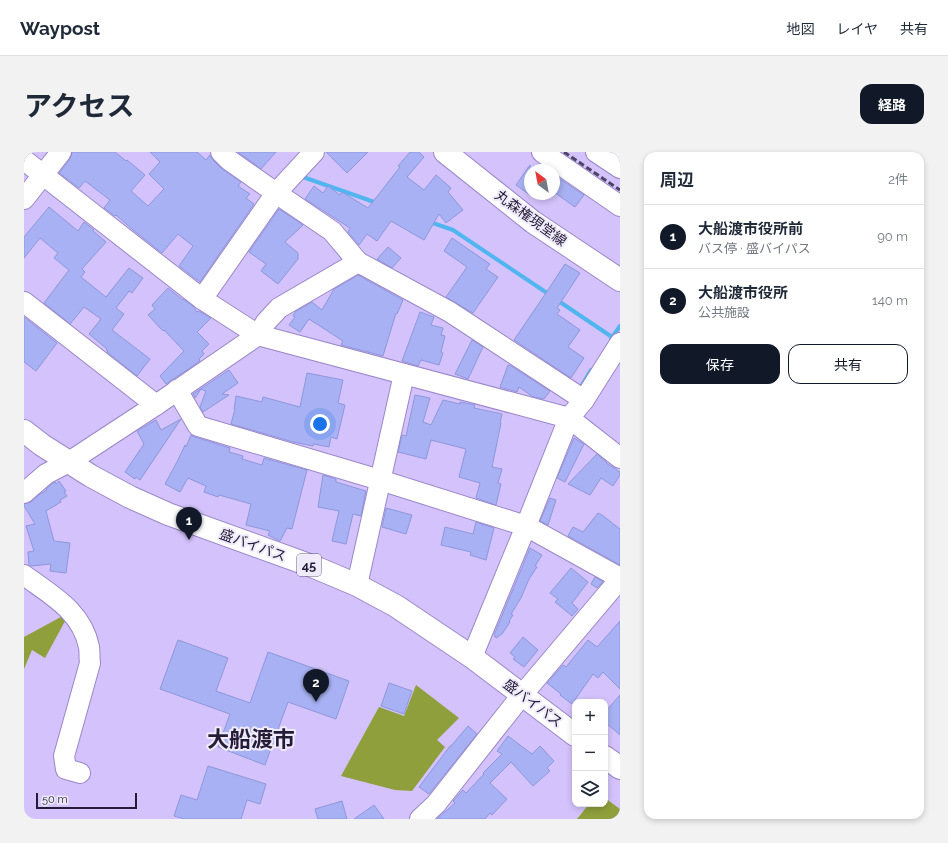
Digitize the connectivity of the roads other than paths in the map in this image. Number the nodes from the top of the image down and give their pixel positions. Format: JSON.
{"nodes":[{"id":1,"x":61,"y":152,"type":"edge"},
{"id":2,"x":221,"y":152,"type":"edge"},
{"id":3,"x":314,"y":152,"type":"edge"},
{"id":4,"x":446,"y":152,"type":"edge"},
{"id":5,"x":542,"y":152,"type":"edge"},
{"id":6,"x":596,"y":152,"type":"edge"},
{"id":7,"x":24,"y":160,"type":"edge"},
{"id":8,"x":620,"y":168,"type":"edge"},
{"id":9,"x":43,"y":175,"type":"junction"},
{"id":10,"x":276,"y":194,"type":"junction"},
{"id":11,"x":24,"y":199,"type":"edge"},
{"id":12,"x":620,"y":206,"type":"edge"},
{"id":13,"x":358,"y":262,"type":"junction"},
{"id":14,"x":620,"y":280,"type":"edge"},
{"id":15,"x":202,"y":299,"type":"junction"},
{"id":16,"x":24,"y":302,"type":"edge"},
{"id":17,"x":258,"y":335,"type":"junction"},
{"id":18,"x":620,"y":343,"type":"edge"},
{"id":19,"x":404,"y":374,"type":"junction"},
{"id":20,"x":177,"y":390,"type":"junction"},
{"id":21,"x":584,"y":400,"type":"junction"},
{"id":22,"x":156,"y":405,"type":"junction"},
{"id":23,"x":569,"y":418,"type":"junction"},
{"id":24,"x":24,"y":431,"type":"edge"},
{"id":25,"x":620,"y":458,"type":"edge"},
{"id":26,"x":69,"y":462,"type":"junction"},
{"id":27,"x":380,"y":480,"type":"junction"},
{"id":28,"x":24,"y":493,"type":"edge"},
{"id":29,"x":526,"y":526,"type":"junction"},
{"id":30,"x":24,"y":575,"type":"edge"},
{"id":31,"x":620,"y":579,"type":"edge"},
{"id":32,"x":356,"y":585,"type":"junction"},
{"id":33,"x":472,"y":657,"type":"junction"},
{"id":34,"x":522,"y":694,"type":"junction"},
{"id":35,"x":572,"y":732,"type":"edge"},
{"id":36,"x":608,"y":759,"type":"edge"},
{"id":37,"x":620,"y":768,"type":"edge"},
{"id":38,"x":80,"y":773,"type":"dead end"},
{"id":39,"x":420,"y":819,"type":"edge"}],
"edges":[{"from":1,"to":9,"type":"street"},
{"from":2,"to":10,"type":"street"},
{"from":3,"to":10,"type":"street"},
{"from":4,"to":14,"type":"main road","name":"丸森権現堂線"},
{"from":5,"to":12,"type":"street"},
{"from":6,"to":8,"type":"street"},
{"from":7,"to":9,"type":"street"},
{"from":9,"to":11,"type":"street"},
{"from":9,"to":15,"type":"street"},
{"from":10,"to":13,"type":"street"},
{"from":10,"to":15,"type":"street"},
{"from":13,"to":17,"type":"street"},
{"from":13,"to":21,"type":"street"},
{"from":15,"to":17,"type":"street"},
{"from":16,"to":22,"type":"street"},
{"from":17,"to":19,"type":"street"},
{"from":17,"to":20,"type":"street"},
{"from":18,"to":21,"type":"street"},
{"from":19,"to":23,"type":"street"},
{"from":19,"to":27,"type":"street"},
{"from":20,"to":22,"type":"street"},
{"from":20,"to":27,"type":"street"},
{"from":21,"to":23,"type":"street"},
{"from":22,"to":26,"type":"street"},
{"from":23,"to":25,"type":"street"},
{"from":23,"to":29,"type":"street"},
{"from":24,"to":26,"type":"main road","name":"盛バイパス","number":"45"},
{"from":26,"to":28,"type":"street"},
{"from":26,"to":32,"type":"main road","name":"盛バイパス","number":"45"},
{"from":27,"to":29,"type":"street"},
{"from":27,"to":32,"type":"street"},
{"from":29,"to":31,"type":"street"},
{"from":29,"to":33,"type":"street"},
{"from":30,"to":38,"type":"street"},
{"from":31,"to":34,"type":"street"},
{"from":32,"to":33,"type":"main road","name":"盛バイパス","number":"45"},
{"from":33,"to":34,"type":"main road","name":"盛バイパス","number":"45"},
{"from":34,"to":35,"type":"main road","name":"盛バイパス","number":"45"},
{"from":34,"to":39,"type":"street"},
{"from":36,"to":37,"type":"main road"}]}
